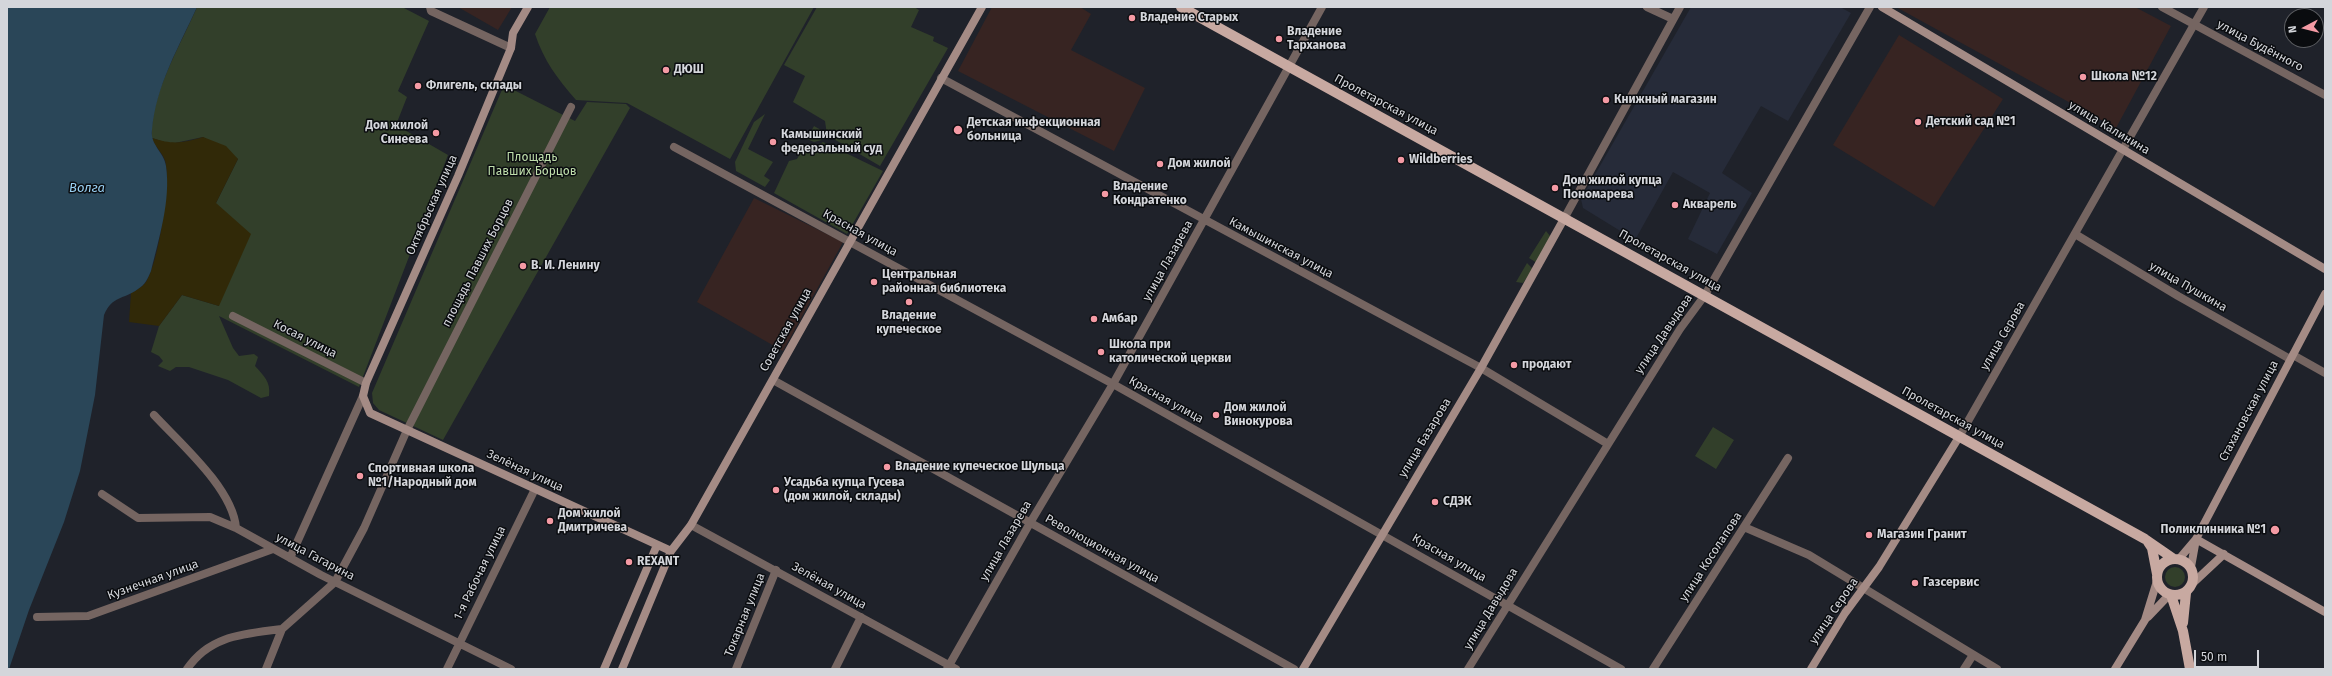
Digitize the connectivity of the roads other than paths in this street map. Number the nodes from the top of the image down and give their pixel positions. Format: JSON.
{"nodes":[{"id":1,"x":528,"y":7,"type":"edge"},
{"id":2,"x":982,"y":7,"type":"edge"},
{"id":3,"x":1181,"y":7,"type":"edge"},
{"id":4,"x":1322,"y":7,"type":"edge"},
{"id":5,"x":1647,"y":7,"type":"edge"},
{"id":6,"x":1680,"y":7,"type":"edge"},
{"id":7,"x":1870,"y":7,"type":"edge"},
{"id":8,"x":1883,"y":7,"type":"edge"},
{"id":9,"x":2162,"y":7,"type":"edge"},
{"id":10,"x":2204,"y":7,"type":"edge"},
{"id":11,"x":431,"y":9,"type":"edge"},
{"id":12,"x":1673,"y":19,"type":"junction"},
{"id":13,"x":2194,"y":24,"type":"junction"},
{"id":14,"x":511,"y":48,"type":"junction"},
{"id":15,"x":1289,"y":68,"type":"junction"},
{"id":16,"x":941,"y":78,"type":"junction"},
{"id":17,"x":2325,"y":95,"type":"edge"},
{"id":18,"x":571,"y":107,"type":"dead end"},
{"id":19,"x":674,"y":147,"type":"dead end"},
{"id":20,"x":2122,"y":149,"type":"junction"},
{"id":21,"x":1564,"y":217,"type":"junction"},
{"id":22,"x":1204,"y":220,"type":"junction"},
{"id":23,"x":2075,"y":234,"type":"junction"},
{"id":24,"x":849,"y":241,"type":"junction"},
{"id":25,"x":2325,"y":269,"type":"edge"},
{"id":26,"x":2325,"y":294,"type":"edge"},
{"id":27,"x":1705,"y":295,"type":"junction"},
{"id":28,"x":233,"y":316,"type":"dead end"},
{"id":29,"x":2291,"y":357,"type":"junction"},
{"id":30,"x":1481,"y":368,"type":"junction"},
{"id":31,"x":2325,"y":373,"type":"edge"},
{"id":32,"x":772,"y":380,"type":"junction"},
{"id":33,"x":366,"y":383,"type":"junction"},
{"id":34,"x":1113,"y":384,"type":"junction"},
{"id":35,"x":363,"y":396,"type":"junction"},
{"id":36,"x":154,"y":415,"type":"dead end"},
{"id":37,"x":407,"y":430,"type":"junction"},
{"id":38,"x":1959,"y":436,"type":"junction"},
{"id":39,"x":1608,"y":444,"type":"junction"},
{"id":40,"x":1788,"y":458,"type":"dead end"},
{"id":41,"x":535,"y":489,"type":"junction"},
{"id":42,"x":102,"y":494,"type":"dead end"},
{"id":43,"x":1030,"y":523,"type":"junction"},
{"id":44,"x":691,"y":525,"type":"junction"},
{"id":45,"x":1744,"y":527,"type":"junction"},
{"id":46,"x":236,"y":528,"type":"junction"},
{"id":47,"x":1382,"y":534,"type":"junction"},
{"id":48,"x":2145,"y":539,"type":"junction"},
{"id":49,"x":2196,"y":539,"type":"junction"},
{"id":50,"x":657,"y":544,"type":"junction"},
{"id":51,"x":273,"y":549,"type":"junction"},
{"id":52,"x":671,"y":551,"type":"junction"},
{"id":53,"x":2224,"y":554,"type":"junction"},
{"id":54,"x":290,"y":558,"type":"junction"},
{"id":55,"x":2176,"y":559,"type":"junction"},
{"id":56,"x":2191,"y":567,"type":"junction"},
{"id":57,"x":776,"y":570,"type":"junction"},
{"id":58,"x":2157,"y":578,"type":"junction"},
{"id":59,"x":335,"y":582,"type":"junction"},
{"id":60,"x":2193,"y":583,"type":"junction"},
{"id":61,"x":1864,"y":588,"type":"junction"},
{"id":62,"x":2186,"y":593,"type":"junction"},
{"id":63,"x":2170,"y":595,"type":"junction"},
{"id":64,"x":1507,"y":605,"type":"junction"},
{"id":65,"x":2325,"y":612,"type":"edge"},
{"id":66,"x":37,"y":617,"type":"dead end"},
{"id":67,"x":861,"y":617,"type":"junction"},
{"id":68,"x":2145,"y":620,"type":"junction"},
{"id":69,"x":282,"y":629,"type":"junction"},
{"id":70,"x":2183,"y":631,"type":"junction"},
{"id":71,"x":459,"y":643,"type":"junction"},
{"id":72,"x":1973,"y":654,"type":"junction"},
{"id":73,"x":951,"y":668,"type":"edge"},
{"id":74,"x":187,"y":669,"type":"edge"},
{"id":75,"x":266,"y":669,"type":"edge"},
{"id":76,"x":447,"y":669,"type":"edge"},
{"id":77,"x":511,"y":669,"type":"edge"},
{"id":78,"x":604,"y":669,"type":"edge"},
{"id":79,"x":622,"y":669,"type":"edge"},
{"id":80,"x":736,"y":669,"type":"edge"},
{"id":81,"x":835,"y":669,"type":"edge"},
{"id":82,"x":1294,"y":669,"type":"edge"},
{"id":83,"x":1303,"y":669,"type":"edge"},
{"id":84,"x":1468,"y":669,"type":"edge"},
{"id":85,"x":1621,"y":669,"type":"edge"},
{"id":86,"x":1653,"y":669,"type":"edge"},
{"id":87,"x":1811,"y":669,"type":"edge"},
{"id":88,"x":1964,"y":669,"type":"edge"},
{"id":89,"x":1997,"y":669,"type":"edge"},
{"id":90,"x":2115,"y":669,"type":"edge"},
{"id":91,"x":2190,"y":669,"type":"edge"}],
"edges":[{"from":1,"to":14,"type":"street","name":"Октябрьская улица"},
{"from":2,"to":16,"type":"street","name":"Советская улица"},
{"from":3,"to":15,"type":"main road","name":"Пролетарская улица"},
{"from":4,"to":15,"type":"street","name":"улица Лазарева"},
{"from":5,"to":12,"type":"street"},
{"from":6,"to":12,"type":"street"},
{"from":7,"to":27,"type":"street","name":"улица Давыдова"},
{"from":8,"to":20,"type":"street","name":"улица Калинина"},
{"from":9,"to":13,"type":"street","name":"улица Будённого"},
{"from":10,"to":13,"type":"street","name":"улица Серова"},
{"from":11,"to":14,"type":"street"},
{"from":12,"to":21,"type":"street"},
{"from":13,"to":17,"type":"street","name":"улица Будённого"},
{"from":13,"to":20,"type":"street","name":"улица Серова"},
{"from":14,"to":33,"type":"street","name":"Октябрьская улица"},
{"from":15,"to":21,"type":"main road","name":"Пролетарская улица"},
{"from":15,"to":22,"type":"street","name":"улица Лазарева"},
{"from":16,"to":22,"type":"street","name":"Камышинская улица"},
{"from":16,"to":24,"type":"street","name":"Советская улица"},
{"from":18,"to":37,"type":"street","name":"площадь Павших Борцов"},
{"from":19,"to":24,"type":"street","name":"Красная улица"},
{"from":20,"to":23,"type":"street","name":"улица Серова"},
{"from":20,"to":25,"type":"street","name":"улица Калинина"},
{"from":21,"to":27,"type":"main road","name":"Пролетарская улица"},
{"from":21,"to":30,"type":"street","name":"улица Базарова"},
{"from":22,"to":30,"type":"street","name":"Камышинская улица"},
{"from":22,"to":34,"type":"street","name":"улица Лазарева"},
{"from":23,"to":29,"type":"street","name":"улица Пушкина"},
{"from":23,"to":38,"type":"street","name":"улица Серова"},
{"from":24,"to":32,"type":"street","name":"Советская улица"},
{"from":24,"to":34,"type":"street","name":"Красная улица"},
{"from":26,"to":29,"type":"street","name":"Стахановская улица"},
{"from":27,"to":38,"type":"main road","name":"Пролетарская улица"},
{"from":27,"to":39,"type":"street","name":"улица Давыдова"},
{"from":28,"to":33,"type":"street","name":"Косая улица"},
{"from":29,"to":31,"type":"street","name":"улица Пушкина"},
{"from":29,"to":49,"type":"street","name":"Стахановская улица"},
{"from":30,"to":39,"type":"street","name":"Камышинская улица"},
{"from":30,"to":47,"type":"street","name":"улица Базарова"},
{"from":32,"to":43,"type":"street","name":"Революционная улица"},
{"from":32,"to":44,"type":"street","name":"Советская улица"},
{"from":33,"to":35,"type":"street","name":"Октябрьская улица"},
{"from":34,"to":43,"type":"street","name":"улица Лазарева"},
{"from":34,"to":47,"type":"street","name":"Красная улица"},
{"from":35,"to":37,"type":"street","name":"Зелёная улица"},
{"from":35,"to":54,"type":"street"},
{"from":36,"to":46,"type":"street"},
{"from":37,"to":41,"type":"street","name":"Зелёная улица"},
{"from":37,"to":59,"type":"street","name":"площадь Павших Борцов"},
{"from":38,"to":48,"type":"main road","name":"Пролетарская улица"},
{"from":38,"to":61,"type":"street","name":"улица Серова"},
{"from":39,"to":64,"type":"street","name":"улица Давыдова"},
{"from":40,"to":45,"type":"street","name":"улица Косолапова"},
{"from":41,"to":50,"type":"street","name":"Зелёная улица"},
{"from":41,"to":71,"type":"street","name":"1-я Рабочая улица"},
{"from":42,"to":46,"type":"street","name":"улица Гагарина"},
{"from":43,"to":73,"type":"street","name":"улица Лазарева"},
{"from":43,"to":82,"type":"street","name":"Революционная улица"},
{"from":44,"to":52,"type":"street","name":"Советская улица"},
{"from":44,"to":57,"type":"street","name":"Зелёная улица"},
{"from":45,"to":61,"type":"street"},
{"from":45,"to":86,"type":"street","name":"улица Косолапова"},
{"from":46,"to":51,"type":"street","name":"улица Гагарина"},
{"from":47,"to":64,"type":"street","name":"Красная улица"},
{"from":47,"to":83,"type":"street","name":"улица Базарова"},
{"from":48,"to":55,"type":"main road","name":"Пролетарская улица"},
{"from":48,"to":58,"type":"main road"},
{"from":49,"to":53,"type":"street"},
{"from":49,"to":55,"type":"street","name":"Стахановская улица"},
{"from":49,"to":56,"type":"street","name":"Стахановская улица"},
{"from":50,"to":52,"type":"street","name":"Зелёная улица"},
{"from":50,"to":78,"type":"street"},
{"from":51,"to":54,"type":"street","name":"улица Гагарина"},
{"from":51,"to":66,"type":"street","name":"Кузнечная улица"},
{"from":52,"to":79,"type":"street","name":"Советская улица"},
{"from":53,"to":60,"type":"street"},
{"from":53,"to":65,"type":"street"},
{"from":54,"to":59,"type":"street","name":"улица Гагарина"},
{"from":55,"to":56,"type":"main road"},
{"from":55,"to":58,"type":"main road"},
{"from":56,"to":60,"type":"main road"},
{"from":57,"to":67,"type":"street","name":"Зелёная улица"},
{"from":57,"to":80,"type":"street","name":"Токарная улица"},
{"from":58,"to":63,"type":"main road"},
{"from":58,"to":68,"type":"street"},
{"from":59,"to":69,"type":"street"},
{"from":59,"to":71,"type":"street","name":"улица Гагарина"},
{"from":60,"to":62,"type":"main road"},
{"from":61,"to":72,"type":"street"},
{"from":61,"to":87,"type":"street","name":"улица Серова"},
{"from":62,"to":63,"type":"main road"},
{"from":62,"to":70,"type":"main road"},
{"from":63,"to":68,"type":"street"},
{"from":63,"to":70,"type":"main road"},
{"from":64,"to":84,"type":"street","name":"улица Давыдова"},
{"from":64,"to":85,"type":"street","name":"Красная улица"},
{"from":67,"to":73,"type":"street","name":"Зелёная улица"},
{"from":67,"to":81,"type":"street"},
{"from":68,"to":90,"type":"street"},
{"from":69,"to":74,"type":"street"},
{"from":69,"to":75,"type":"street"},
{"from":70,"to":91,"type":"main road"},
{"from":71,"to":76,"type":"street","name":"1-я Рабочая улица"},
{"from":71,"to":77,"type":"street","name":"улица Гагарина"},
{"from":72,"to":88,"type":"street"},
{"from":72,"to":89,"type":"street"}]}
